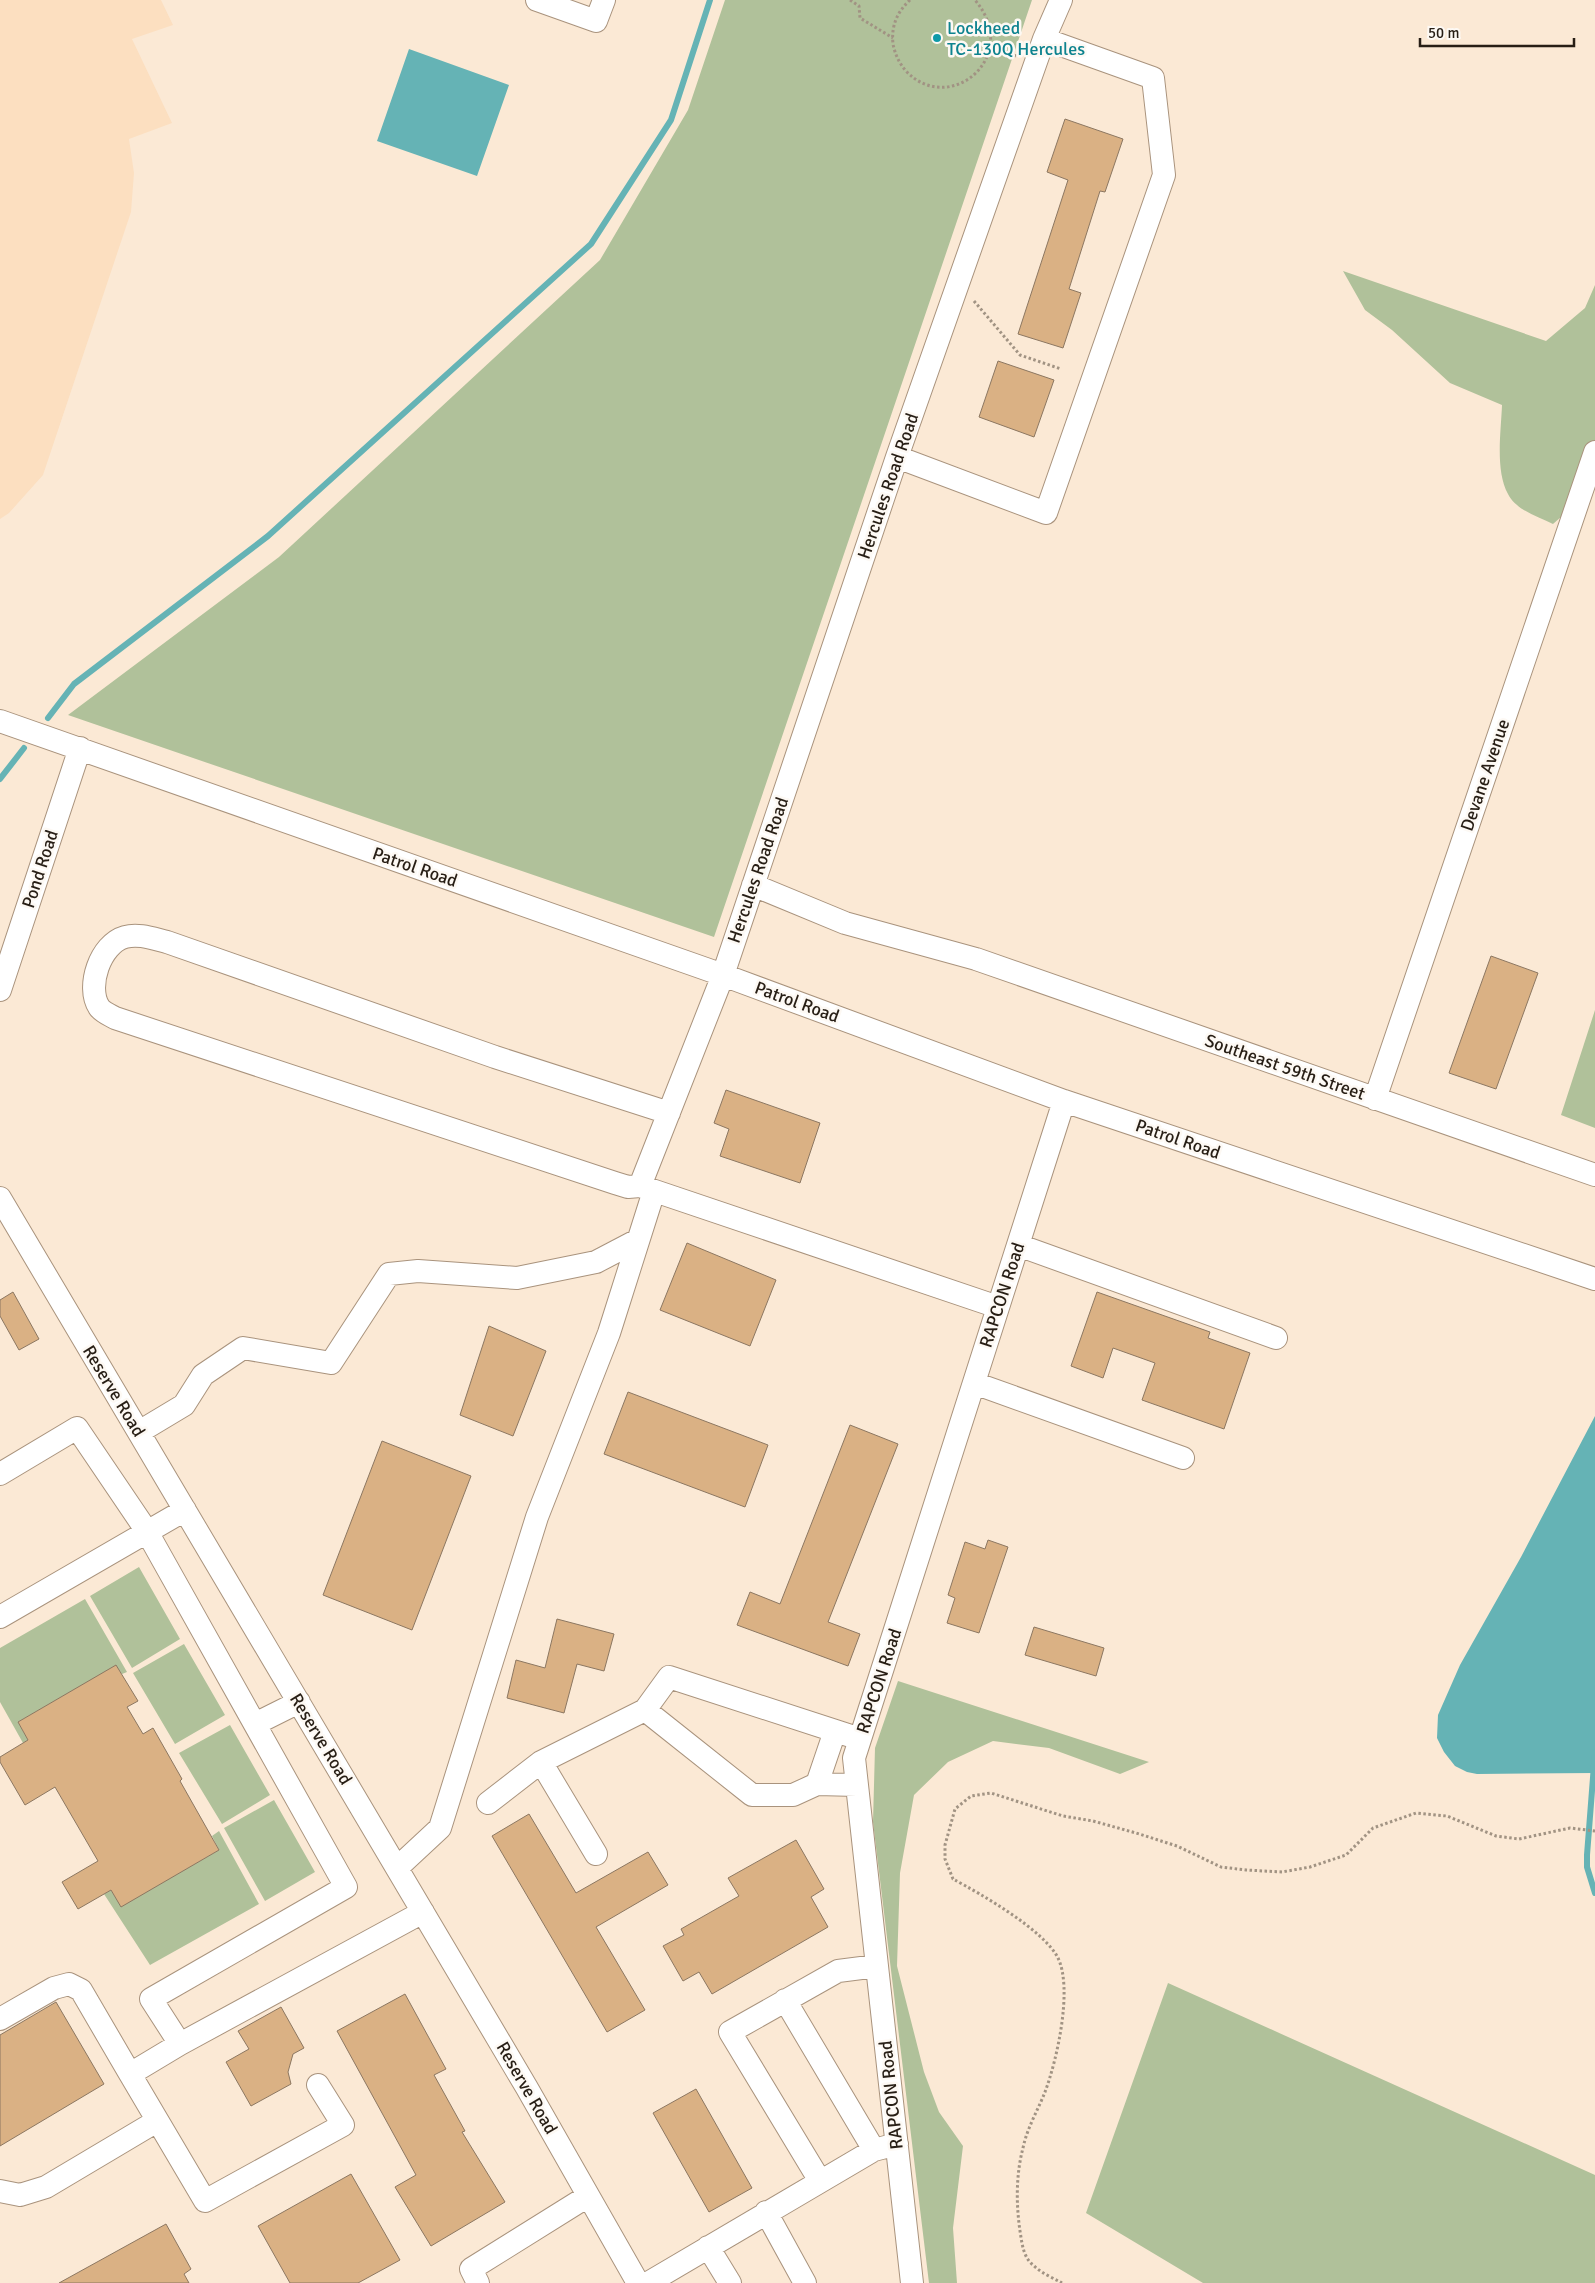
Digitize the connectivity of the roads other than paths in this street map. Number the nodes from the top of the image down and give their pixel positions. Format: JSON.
{"nodes":[{"id":1,"x":537,"y":0,"type":"edge"},
{"id":2,"x":604,"y":0,"type":"edge"},
{"id":3,"x":1061,"y":0,"type":"edge"},
{"id":4,"x":1044,"y":38,"type":"junction"},
{"id":5,"x":1595,"y":452,"type":"edge"},
{"id":6,"x":897,"y":457,"type":"junction"},
{"id":7,"x":0,"y":721,"type":"edge"},
{"id":8,"x":80,"y":748,"type":"junction"},
{"id":9,"x":753,"y":885,"type":"junction"},
{"id":10,"x":723,"y":975,"type":"junction"},
{"id":11,"x":0,"y":990,"type":"edge"},
{"id":12,"x":1375,"y":1099,"type":"junction"},
{"id":13,"x":1064,"y":1100,"type":"junction"},
{"id":14,"x":669,"y":1113,"type":"junction"},
{"id":15,"x":1595,"y":1175,"type":"edge"},
{"id":16,"x":647,"y":1188,"type":"junction"},
{"id":17,"x":0,"y":1198,"type":"edge"},
{"id":18,"x":638,"y":1240,"type":"junction"},
{"id":19,"x":1018,"y":1245,"type":"junction"},
{"id":20,"x":1595,"y":1280,"type":"edge"},
{"id":21,"x":998,"y":1307,"type":"junction"},
{"id":22,"x":1276,"y":1338,"type":"dead end"},
{"id":23,"x":974,"y":1383,"type":"junction"},
{"id":24,"x":139,"y":1432,"type":"junction"},
{"id":25,"x":1183,"y":1458,"type":"dead end"},
{"id":26,"x":0,"y":1474,"type":"edge"},
{"id":27,"x":185,"y":1510,"type":"junction"},
{"id":28,"x":146,"y":1530,"type":"junction"},
{"id":29,"x":0,"y":1617,"type":"edge"},
{"id":30,"x":299,"y":1702,"type":"junction"},
{"id":31,"x":645,"y":1710,"type":"junction"},
{"id":32,"x":255,"y":1724,"type":"junction"},
{"id":33,"x":835,"y":1731,"type":"junction"},
{"id":34,"x":860,"y":1739,"type":"junction"},
{"id":35,"x":541,"y":1762,"type":"junction"},
{"id":36,"x":817,"y":1784,"type":"junction"},
{"id":37,"x":857,"y":1785,"type":"junction"},
{"id":38,"x":488,"y":1803,"type":"dead end"},
{"id":39,"x":596,"y":1854,"type":"dead end"},
{"id":40,"x":397,"y":1868,"type":"junction"},
{"id":41,"x":423,"y":1912,"type":"junction"},
{"id":42,"x":877,"y":1966,"type":"junction"},
{"id":43,"x":785,"y":2000,"type":"junction"},
{"id":44,"x":0,"y":2019,"type":"edge"},
{"id":45,"x":180,"y":2044,"type":"junction"},
{"id":46,"x":130,"y":2074,"type":"junction"},
{"id":47,"x":318,"y":2085,"type":"dead end"},
{"id":48,"x":158,"y":2121,"type":"junction"},
{"id":49,"x":897,"y":2144,"type":"junction"},
{"id":50,"x":874,"y":2150,"type":"junction"},
{"id":51,"x":820,"y":2181,"type":"junction"},
{"id":52,"x":0,"y":2191,"type":"edge"},
{"id":53,"x":588,"y":2196,"type":"junction"},
{"id":54,"x":766,"y":2212,"type":"junction"},
{"id":55,"x":708,"y":2247,"type":"junction"},
{"id":56,"x":478,"y":2283,"type":"edge"},
{"id":57,"x":638,"y":2283,"type":"edge"},
{"id":58,"x":648,"y":2283,"type":"edge"},
{"id":59,"x":730,"y":2283,"type":"edge"},
{"id":60,"x":805,"y":2283,"type":"edge"},
{"id":61,"x":912,"y":2283,"type":"edge"}],
"edges":[{"from":1,"to":2,"type":"street"},
{"from":3,"to":4,"type":"street","name":"Hercules Road Road"},
{"from":4,"to":6,"type":"street","name":"Hercules Road Road"},
{"from":4,"to":6,"type":"street"},
{"from":5,"to":12,"type":"street","name":"Devane Avenue"},
{"from":6,"to":9,"type":"street","name":"Hercules Road Road"},
{"from":7,"to":8,"type":"street","name":"Patrol Road"},
{"from":8,"to":10,"type":"street","name":"Patrol Road"},
{"from":8,"to":11,"type":"street","name":"Pond Road"},
{"from":9,"to":10,"type":"street","name":"Hercules Road Road"},
{"from":9,"to":12,"type":"street","name":"Southeast 59th Street"},
{"from":10,"to":13,"type":"street","name":"Patrol Road"},
{"from":10,"to":14,"type":"street","name":"Hercules Road Road"},
{"from":12,"to":15,"type":"street","name":"Southeast 59th Street"},
{"from":13,"to":19,"type":"street","name":"RAPCON Road"},
{"from":13,"to":20,"type":"street","name":"Patrol Road"},
{"from":14,"to":16,"type":"street","name":"Hercules Road Road"},
{"from":14,"to":16,"type":"street"},
{"from":16,"to":18,"type":"street","name":"Hercules Road Road"},
{"from":16,"to":21,"type":"street"},
{"from":17,"to":24,"type":"street","name":"Reserve Road"},
{"from":18,"to":24,"type":"street"},
{"from":18,"to":40,"type":"street","name":"Hercules Road Road"},
{"from":19,"to":21,"type":"street","name":"RAPCON Road"},
{"from":19,"to":22,"type":"street"},
{"from":21,"to":23,"type":"street","name":"RAPCON Road"},
{"from":23,"to":25,"type":"street"},
{"from":23,"to":34,"type":"street","name":"RAPCON Road"},
{"from":24,"to":27,"type":"street","name":"Reserve Road"},
{"from":26,"to":28,"type":"street"},
{"from":27,"to":28,"type":"street"},
{"from":27,"to":30,"type":"street","name":"Reserve Road"},
{"from":28,"to":29,"type":"street"},
{"from":28,"to":32,"type":"street"},
{"from":30,"to":32,"type":"street"},
{"from":30,"to":40,"type":"street","name":"Reserve Road"},
{"from":31,"to":33,"type":"street"},
{"from":31,"to":35,"type":"street"},
{"from":31,"to":36,"type":"street"},
{"from":32,"to":45,"type":"street"},
{"from":33,"to":34,"type":"street"},
{"from":33,"to":36,"type":"street"},
{"from":34,"to":37,"type":"street","name":"RAPCON Road"},
{"from":35,"to":38,"type":"street"},
{"from":35,"to":39,"type":"street"},
{"from":36,"to":37,"type":"street"},
{"from":37,"to":42,"type":"street","name":"RAPCON Road"},
{"from":40,"to":41,"type":"street","name":"Reserve Road"},
{"from":41,"to":45,"type":"street"},
{"from":41,"to":53,"type":"street","name":"Reserve Road"},
{"from":42,"to":43,"type":"street"},
{"from":42,"to":49,"type":"street","name":"RAPCON Road"},
{"from":43,"to":50,"type":"street"},
{"from":43,"to":51,"type":"street"},
{"from":44,"to":46,"type":"street"},
{"from":45,"to":46,"type":"street"},
{"from":46,"to":48,"type":"street"},
{"from":47,"to":48,"type":"street"},
{"from":48,"to":52,"type":"street"},
{"from":49,"to":50,"type":"street"},
{"from":49,"to":61,"type":"street","name":"RAPCON Road"},
{"from":50,"to":51,"type":"street"},
{"from":51,"to":54,"type":"street"},
{"from":53,"to":56,"type":"street"},
{"from":53,"to":57,"type":"street","name":"Reserve Road"},
{"from":54,"to":55,"type":"street"},
{"from":54,"to":60,"type":"street"},
{"from":55,"to":58,"type":"street"},
{"from":55,"to":59,"type":"street"}]}
